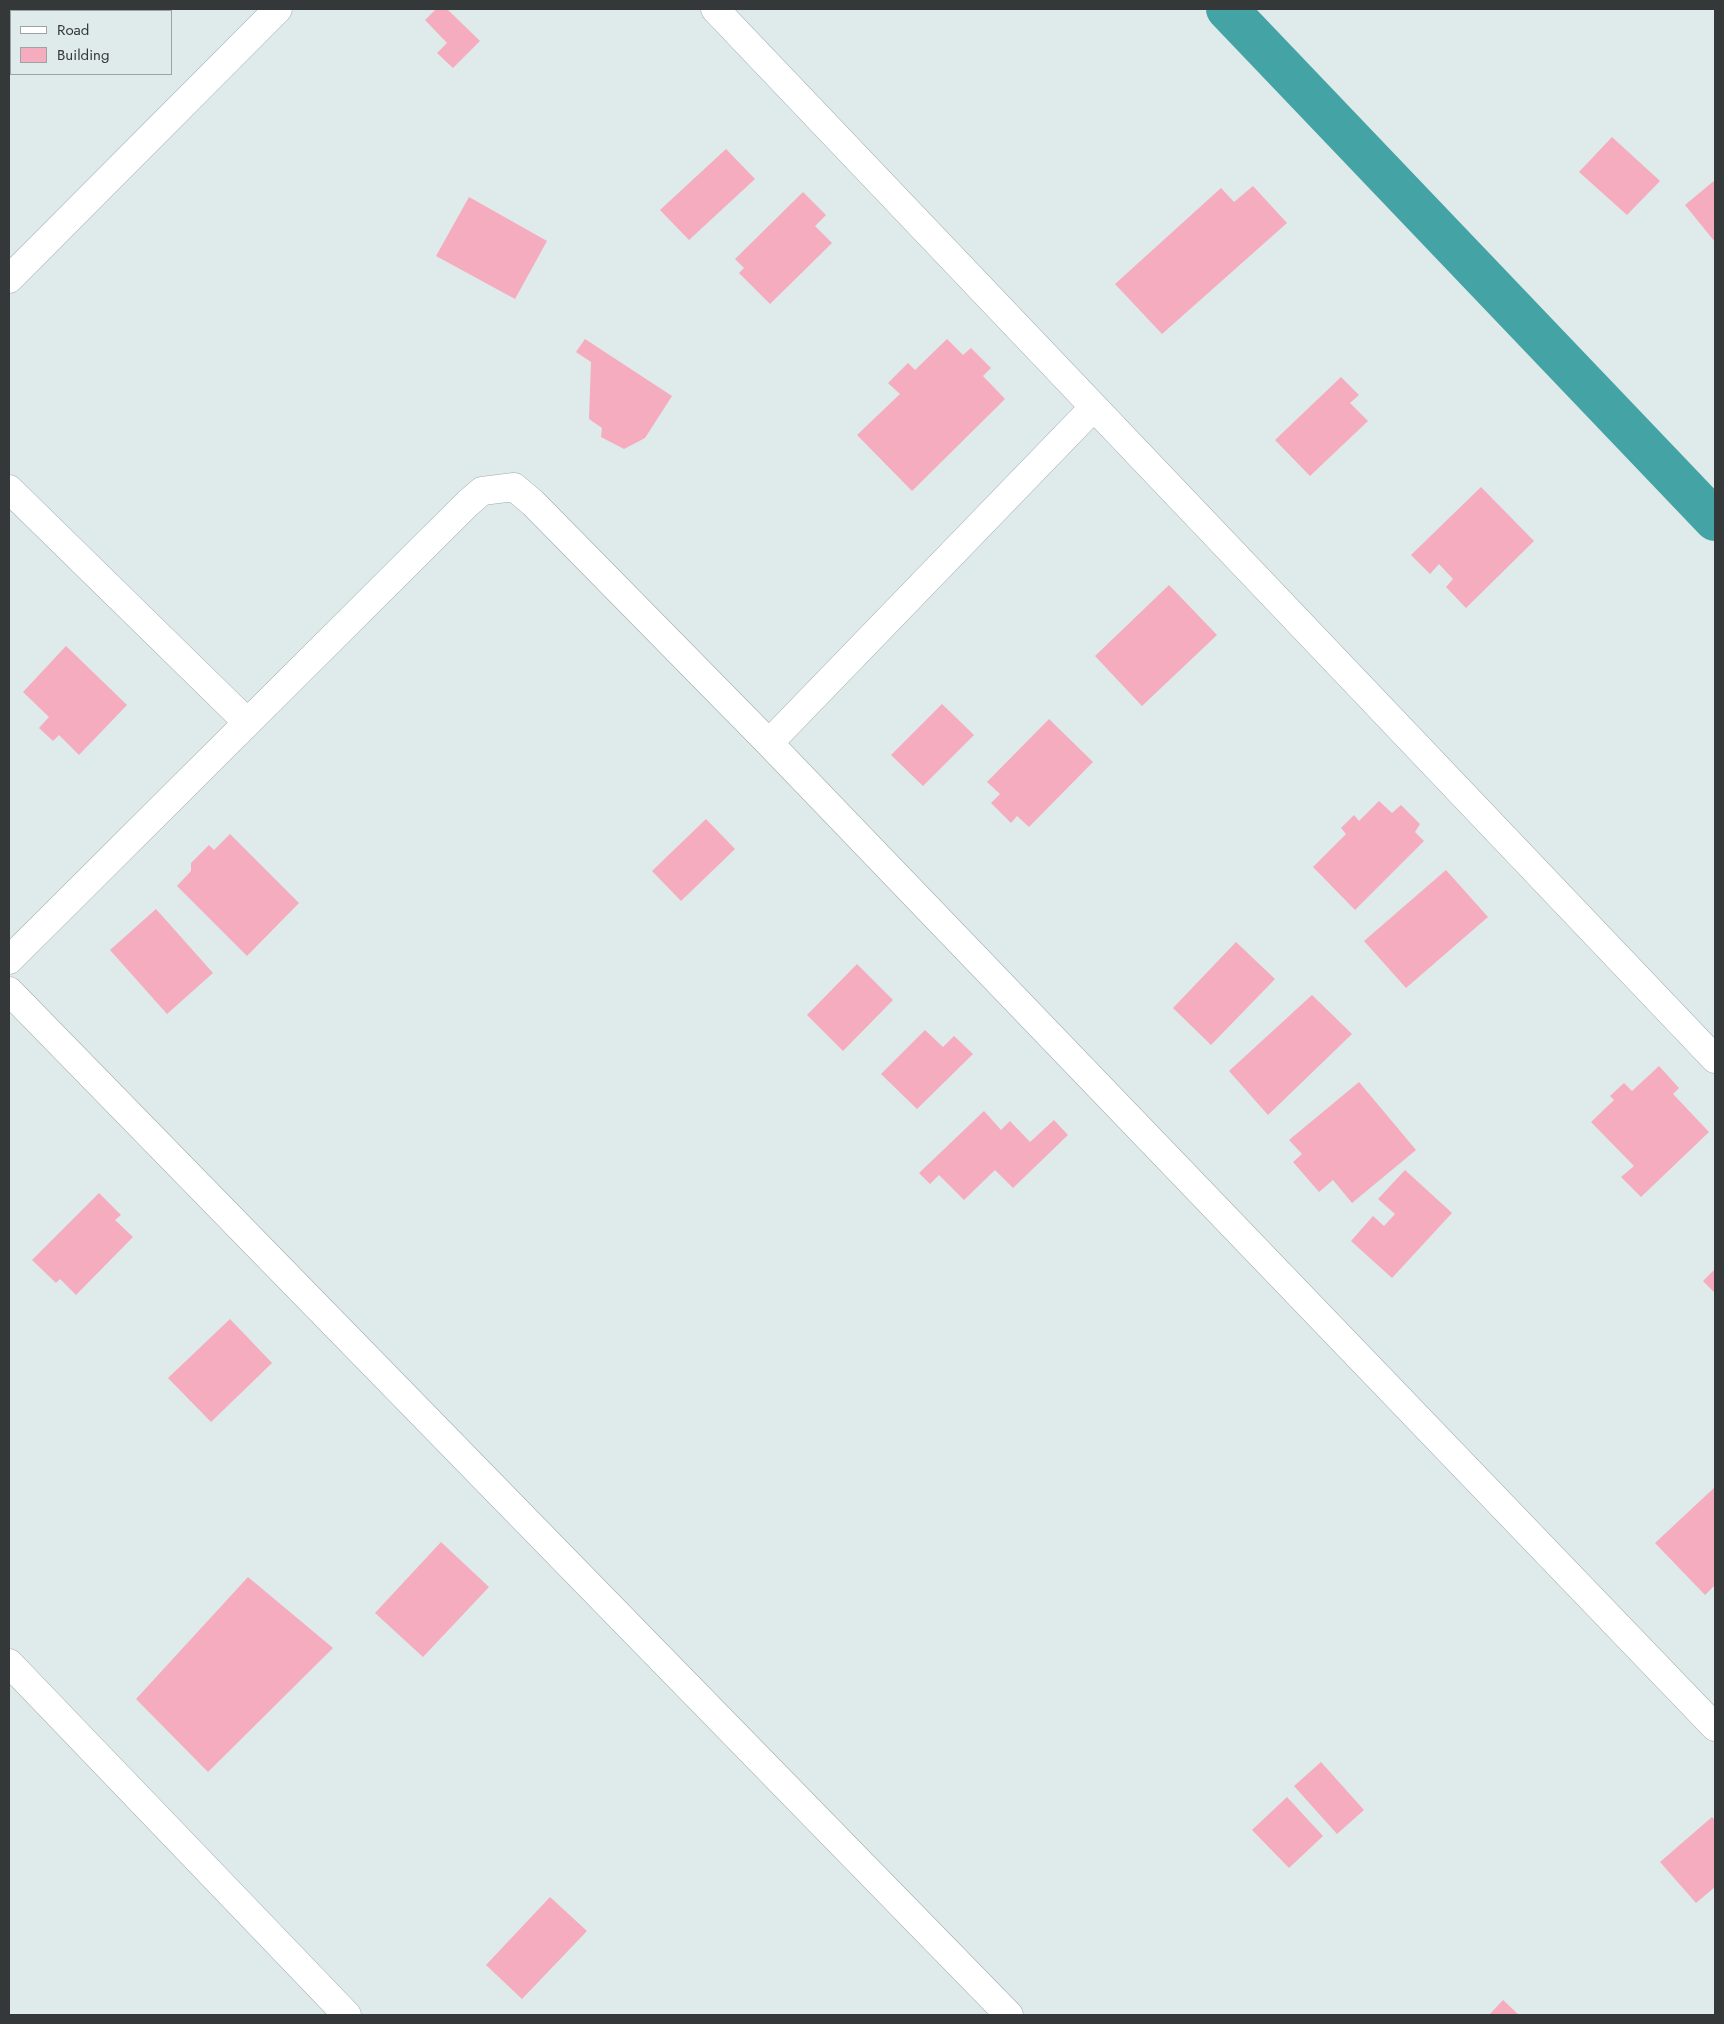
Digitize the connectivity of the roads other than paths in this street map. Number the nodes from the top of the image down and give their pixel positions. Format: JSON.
{"nodes":[{"id":1,"x":278,"y":9,"type":"edge"},
{"id":2,"x":715,"y":9,"type":"edge"},
{"id":3,"x":9,"y":279,"type":"edge"},
{"id":4,"x":1094,"y":407,"type":"junction"},
{"id":5,"x":9,"y":489,"type":"edge"},
{"id":6,"x":248,"y":722,"type":"junction"},
{"id":7,"x":769,"y":743,"type":"junction"},
{"id":8,"x":9,"y":960,"type":"edge"},
{"id":9,"x":9,"y":991,"type":"edge"},
{"id":10,"x":1715,"y":1059,"type":"edge"},
{"id":11,"x":9,"y":1663,"type":"edge"},
{"id":12,"x":1715,"y":1727,"type":"edge"},
{"id":13,"x":346,"y":2015,"type":"edge"},
{"id":14,"x":1009,"y":2015,"type":"edge"}],
"edges":[{"from":1,"to":3,"type":"street"},
{"from":2,"to":4,"type":"street"},
{"from":4,"to":7,"type":"street"},
{"from":4,"to":10,"type":"street"},
{"from":5,"to":6,"type":"street"},
{"from":6,"to":7,"type":"street"},
{"from":6,"to":8,"type":"street"},
{"from":7,"to":12,"type":"street"},
{"from":9,"to":14,"type":"street"},
{"from":11,"to":13,"type":"street"}]}
